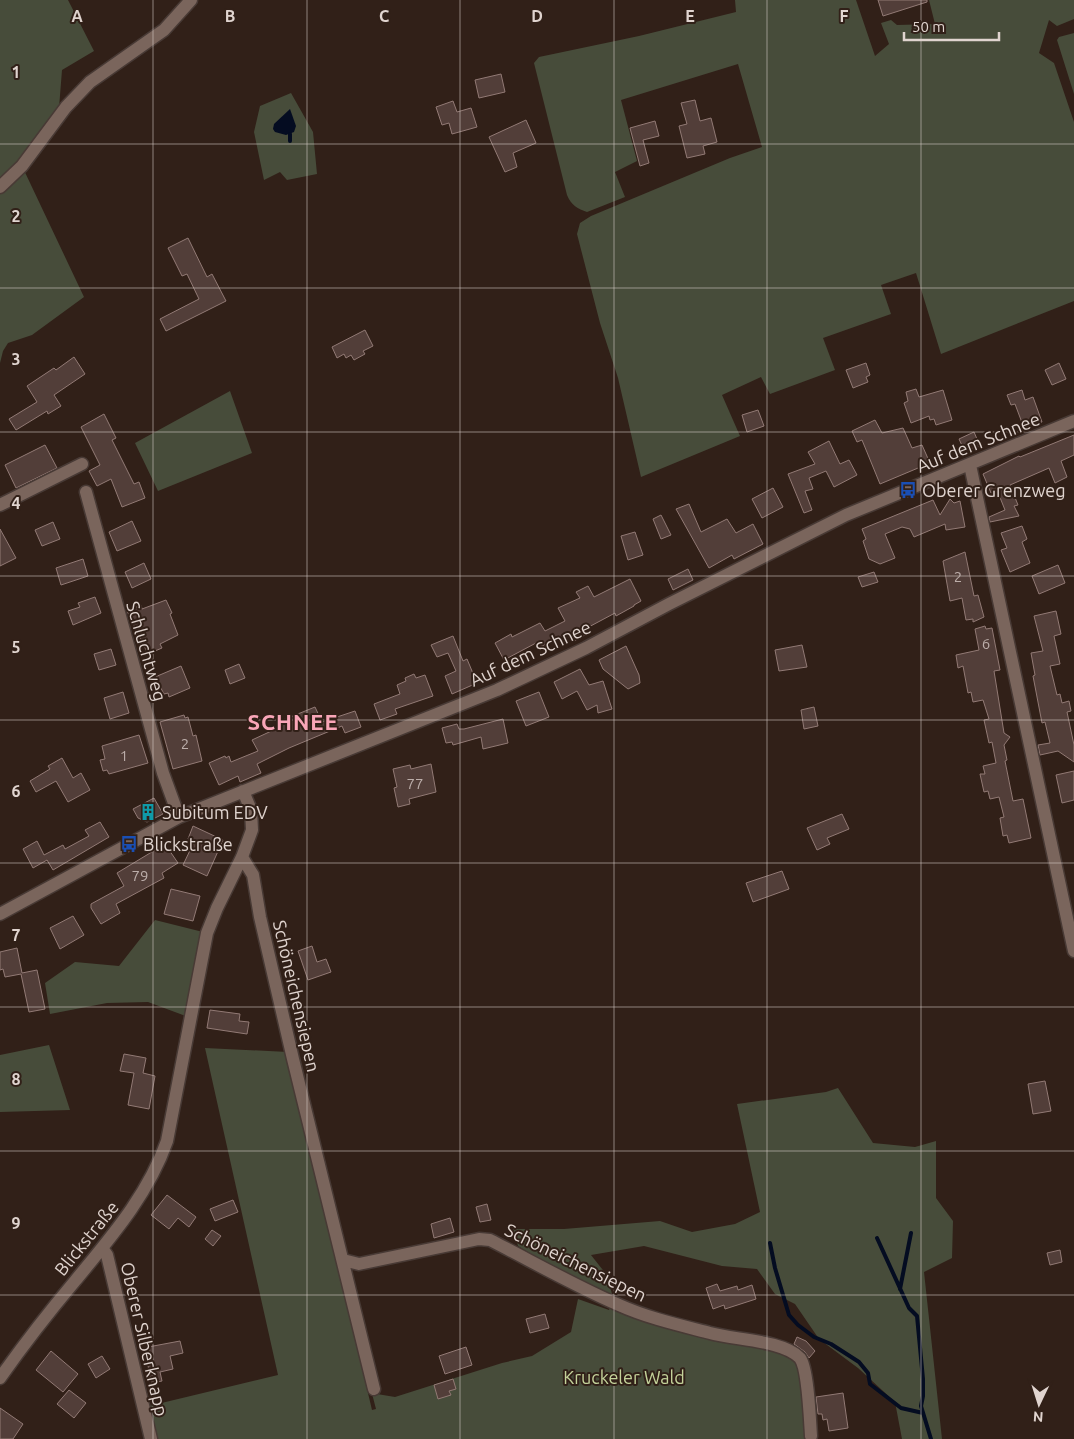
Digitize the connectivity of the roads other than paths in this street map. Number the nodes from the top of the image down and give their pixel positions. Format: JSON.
{"nodes":[{"id":1,"x":191,"y":0,"type":"edge"},
{"id":2,"x":0,"y":187,"type":"edge"},
{"id":3,"x":1074,"y":421,"type":"edge"},
{"id":4,"x":82,"y":464,"type":"dead end"},
{"id":5,"x":970,"y":465,"type":"junction"},
{"id":6,"x":86,"y":492,"type":"dead end"},
{"id":7,"x":0,"y":505,"type":"edge"},
{"id":8,"x":242,"y":791,"type":"junction"},
{"id":9,"x":179,"y":817,"type":"junction"},
{"id":10,"x":242,"y":857,"type":"junction"},
{"id":11,"x":0,"y":914,"type":"edge"},
{"id":12,"x":1074,"y":951,"type":"edge"},
{"id":13,"x":102,"y":1248,"type":"junction"},
{"id":14,"x":343,"y":1260,"type":"junction"},
{"id":15,"x":0,"y":1378,"type":"edge"},
{"id":16,"x":374,"y":1389,"type":"dead end"},
{"id":17,"x":811,"y":1436,"type":"dead end"},
{"id":18,"x":150,"y":1439,"type":"edge"}],
"edges":[{"from":1,"to":2,"type":"street"},
{"from":3,"to":5,"type":"street","name":"Auf dem Schnee"},
{"from":4,"to":7,"type":"street"},
{"from":5,"to":8,"type":"street","name":"Auf dem Schnee"},
{"from":5,"to":12,"type":"street"},
{"from":6,"to":9,"type":"street","name":"Schluchtweg"},
{"from":8,"to":9,"type":"street","name":"Auf dem Schnee"},
{"from":8,"to":10,"type":"street","name":"Blickstraße"},
{"from":9,"to":11,"type":"street","name":"Auf dem Schnee"},
{"from":10,"to":13,"type":"street","name":"Blickstraße"},
{"from":10,"to":14,"type":"street","name":"Schöneichensiepen"},
{"from":13,"to":15,"type":"street","name":"Blickstraße"},
{"from":13,"to":18,"type":"street","name":"Oberer Silberknapp"},
{"from":14,"to":16,"type":"street","name":"Schöneichensiepen"},
{"from":14,"to":17,"type":"street","name":"Schöneichensiepen"}]}
